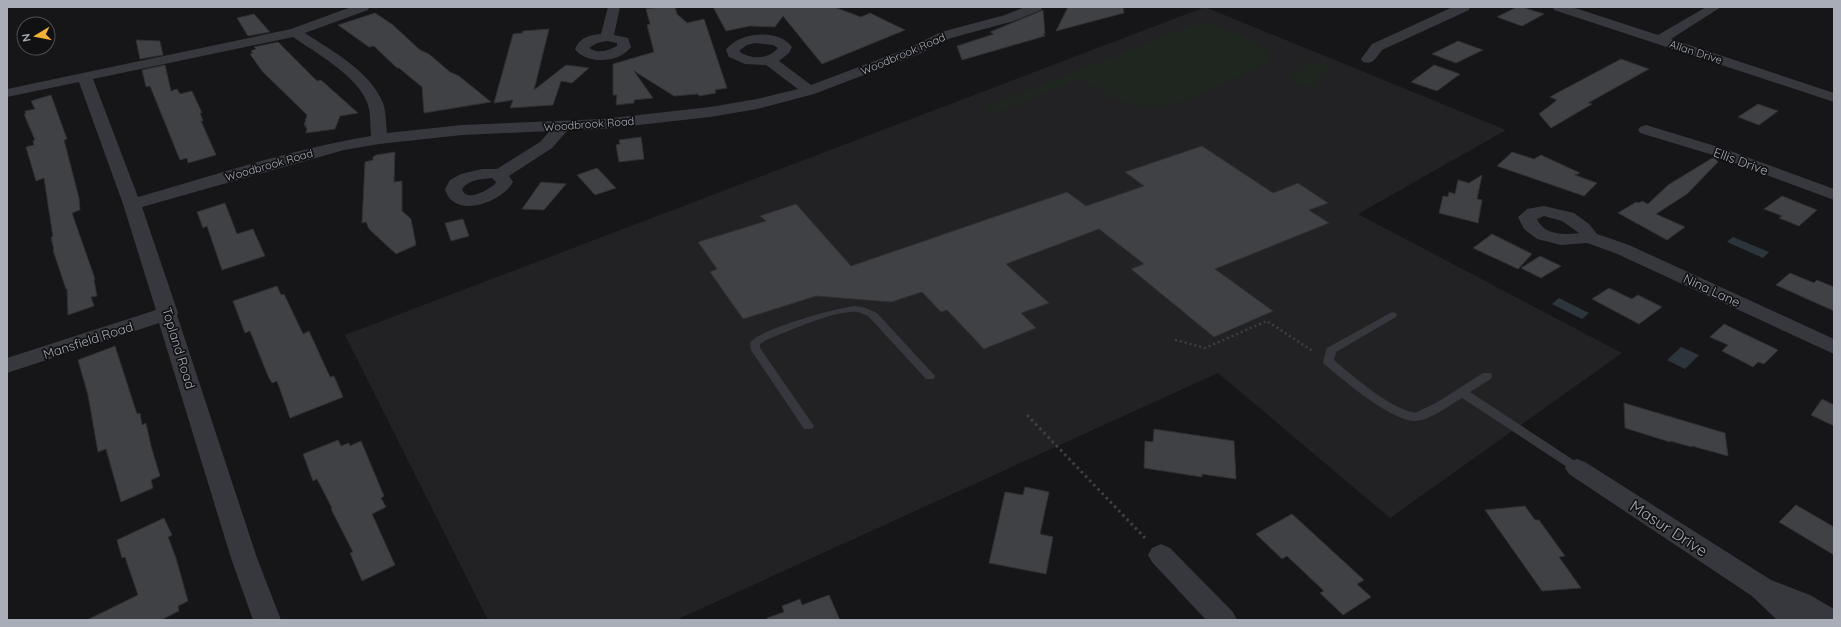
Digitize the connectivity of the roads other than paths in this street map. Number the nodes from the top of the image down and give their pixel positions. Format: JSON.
{"nodes":[{"id":1,"x":363,"y":7,"type":"edge"},
{"id":2,"x":614,"y":7,"type":"edge"},
{"id":3,"x":1036,"y":7,"type":"edge"},
{"id":4,"x":1464,"y":7,"type":"edge"},
{"id":5,"x":1559,"y":7,"type":"edge"},
{"id":6,"x":1715,"y":7,"type":"edge"},
{"id":7,"x":295,"y":32,"type":"junction"},
{"id":8,"x":607,"y":37,"type":"dead end"},
{"id":9,"x":1660,"y":40,"type":"junction"},
{"id":10,"x":1368,"y":59,"type":"dead end"},
{"id":11,"x":769,"y":60,"type":"dead end"},
{"id":12,"x":85,"y":78,"type":"junction"},
{"id":13,"x":810,"y":91,"type":"junction"},
{"id":14,"x":7,"y":93,"type":"edge"},
{"id":15,"x":1834,"y":98,"type":"edge"},
{"id":16,"x":562,"y":127,"type":"junction"},
{"id":17,"x":1646,"y":130,"type":"dead end"},
{"id":18,"x":379,"y":139,"type":"junction"},
{"id":19,"x":499,"y":175,"type":"dead end"},
{"id":20,"x":1834,"y":195,"type":"edge"},
{"id":21,"x":132,"y":204,"type":"junction"},
{"id":22,"x":1588,"y":237,"type":"dead end"},
{"id":23,"x":168,"y":314,"type":"junction"},
{"id":24,"x":1392,"y":315,"type":"dead end"},
{"id":25,"x":1834,"y":347,"type":"edge"},
{"id":26,"x":7,"y":366,"type":"edge"},
{"id":27,"x":930,"y":376,"type":"dead end"},
{"id":28,"x":1487,"y":376,"type":"dead end"},
{"id":29,"x":1461,"y":392,"type":"junction"},
{"id":30,"x":808,"y":426,"type":"dead end"},
{"id":31,"x":1577,"y":468,"type":"joint"},
{"id":32,"x":1161,"y":555,"type":"road end"},
{"id":33,"x":1761,"y":588,"type":"junction"},
{"id":34,"x":267,"y":620,"type":"edge"},
{"id":35,"x":1223,"y":620,"type":"edge"},
{"id":36,"x":1795,"y":620,"type":"edge"},
{"id":37,"x":1828,"y":620,"type":"edge"}],
"edges":[{"from":1,"to":7,"type":"street"},
{"from":2,"to":8,"type":"street"},
{"from":3,"to":13,"type":"street","name":"Woodbrook Road"},
{"from":4,"to":10,"type":"street"},
{"from":5,"to":9,"type":"street","name":"Allan Drive"},
{"from":6,"to":9,"type":"street"},
{"from":7,"to":12,"type":"street"},
{"from":7,"to":18,"type":"street"},
{"from":9,"to":15,"type":"street","name":"Allan Drive"},
{"from":11,"to":13,"type":"street"},
{"from":12,"to":14,"type":"street"},
{"from":12,"to":21,"type":"street","name":"Topland Road"},
{"from":13,"to":16,"type":"street","name":"Woodbrook Road"},
{"from":16,"to":18,"type":"street","name":"Woodbrook Road"},
{"from":16,"to":19,"type":"street"},
{"from":17,"to":20,"type":"street","name":"Ellis Drive"},
{"from":18,"to":21,"type":"street","name":"Woodbrook Road"},
{"from":21,"to":23,"type":"street","name":"Topland Road"},
{"from":22,"to":25,"type":"street","name":"Nina Lane"},
{"from":23,"to":26,"type":"street","name":"Mansfield Road"},
{"from":23,"to":34,"type":"street","name":"Topland Road"},
{"from":24,"to":29,"type":"lane"},
{"from":27,"to":30,"type":"lane"},
{"from":28,"to":29,"type":"lane"},
{"from":29,"to":31,"type":"lane"},
{"from":31,"to":33,"type":"street","name":"Masur Drive"},
{"from":32,"to":35,"type":"street"},
{"from":33,"to":36,"type":"street","name":"Masur Drive"},
{"from":33,"to":37,"type":"street","name":"Masur Drive"}]}
